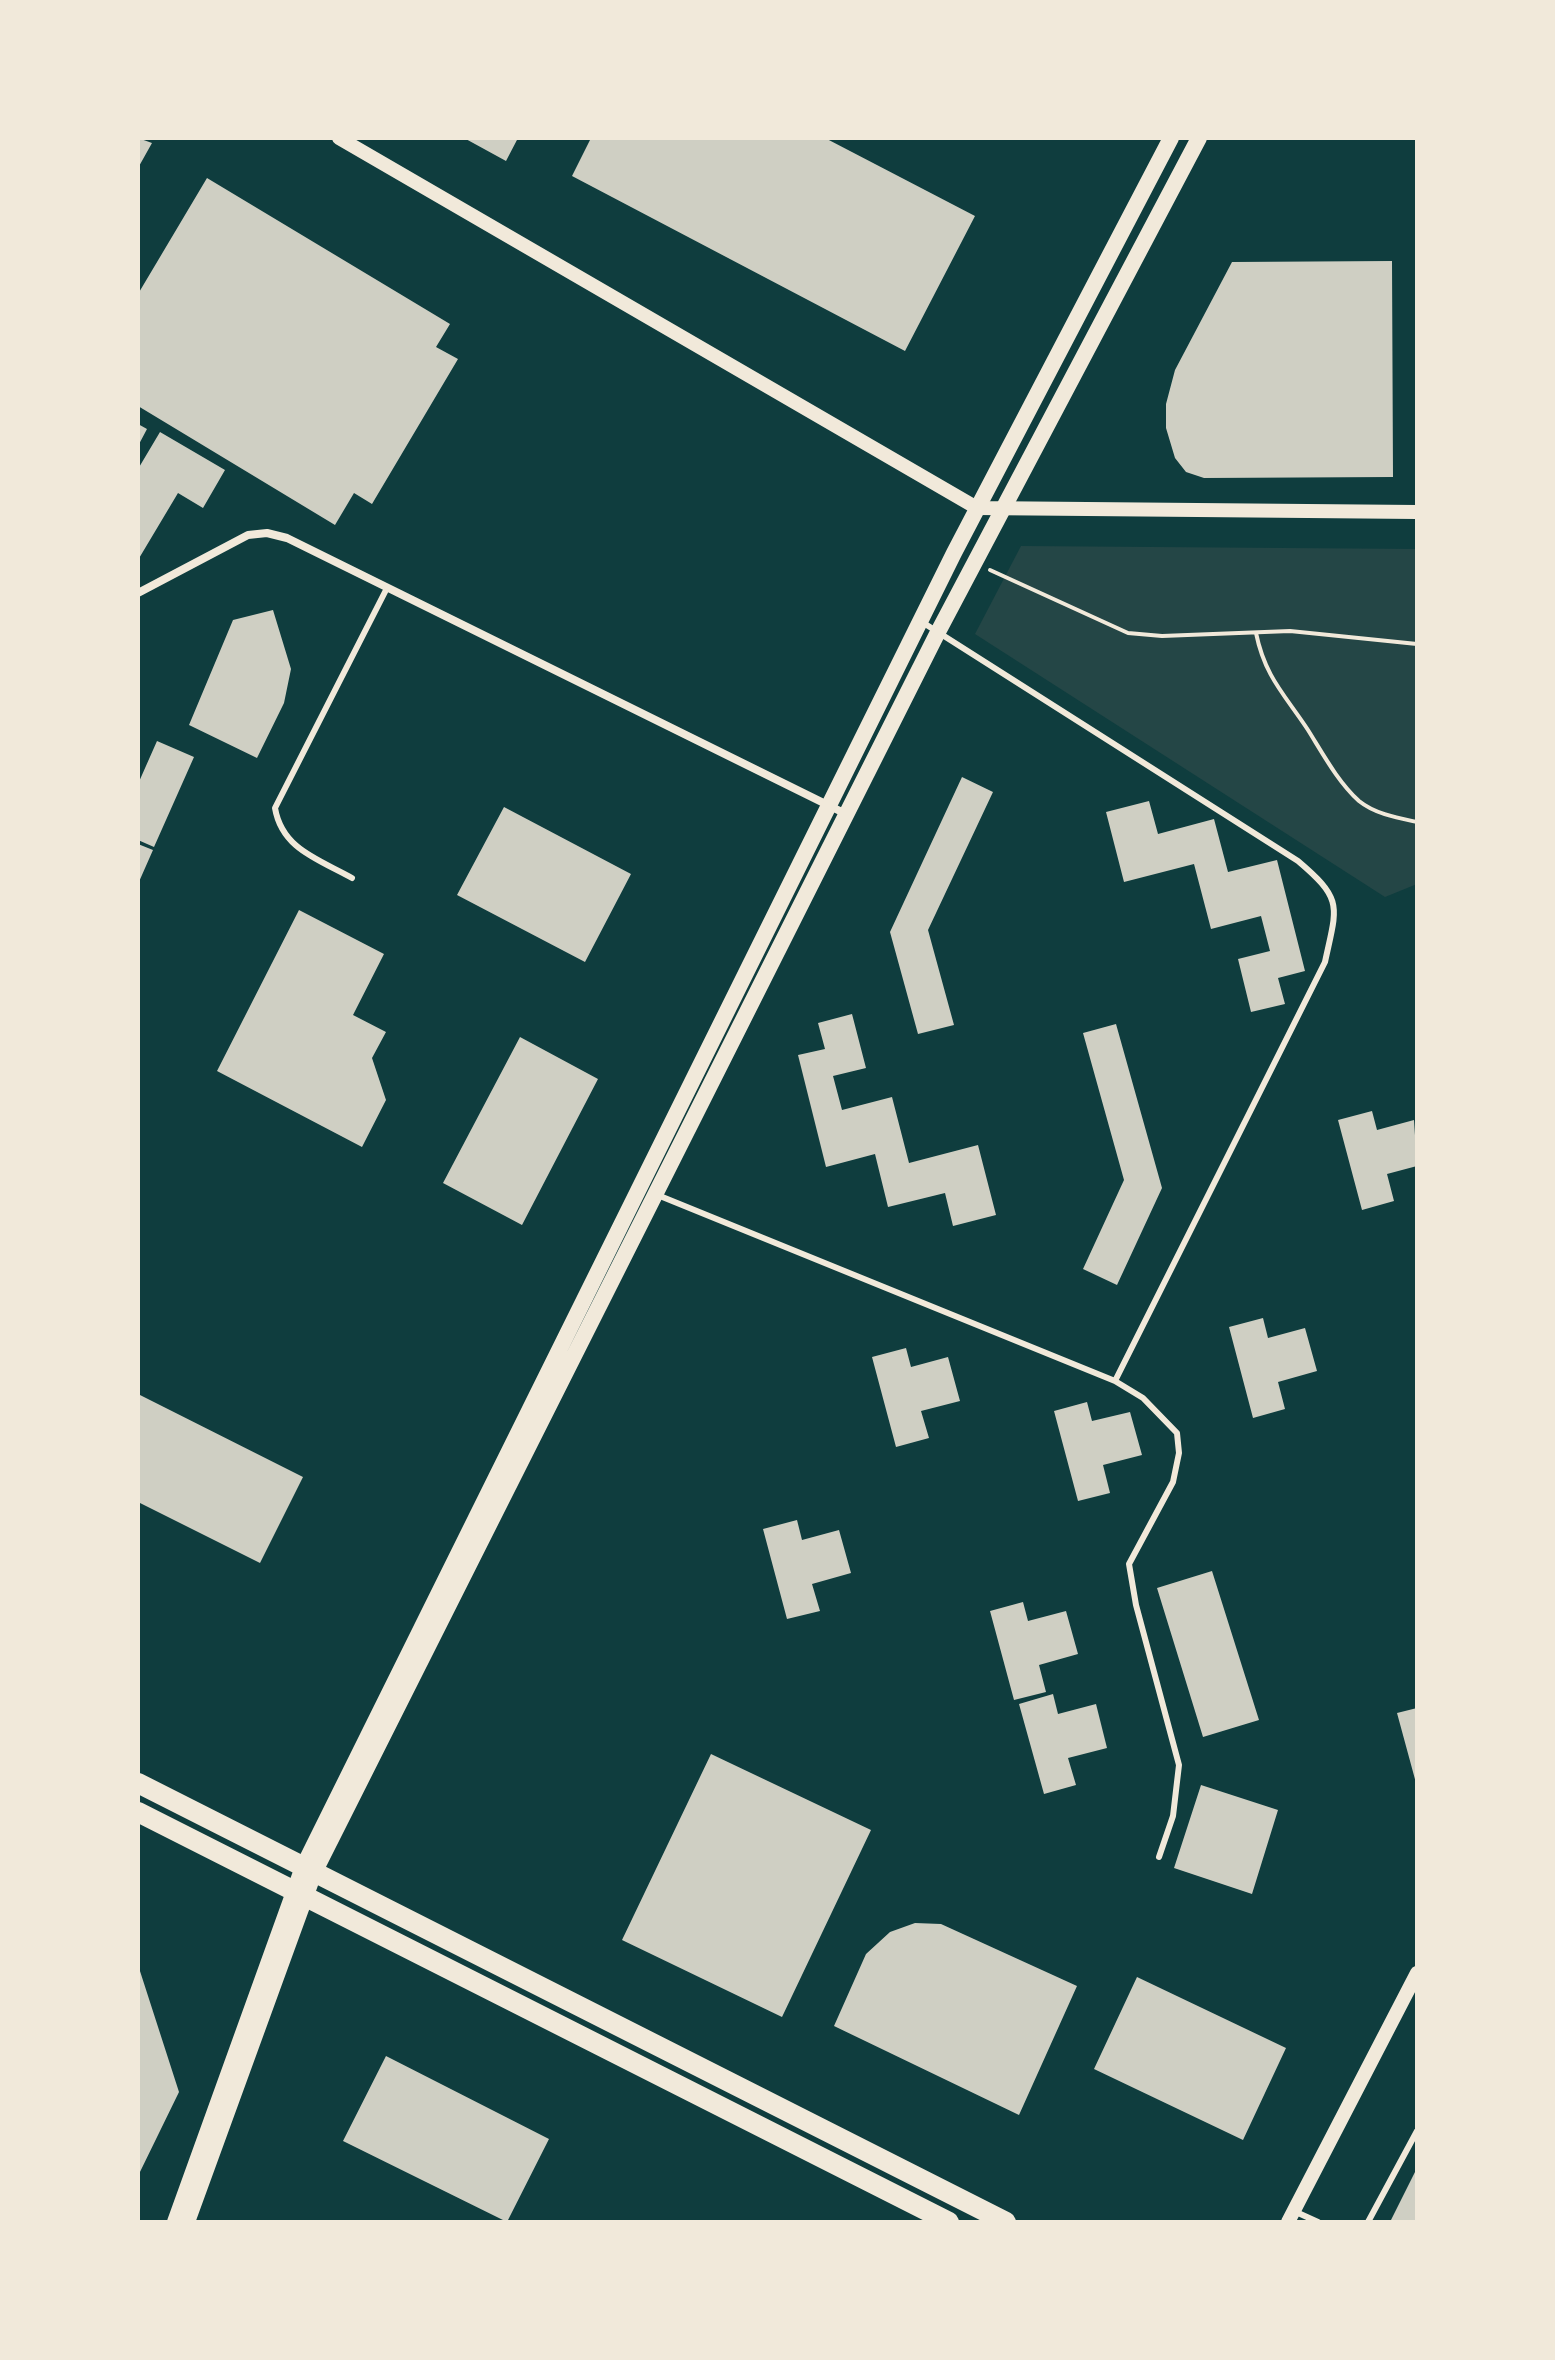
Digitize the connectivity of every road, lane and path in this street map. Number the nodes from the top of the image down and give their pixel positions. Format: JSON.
{"nodes":[{"id":1,"x":339,"y":138,"type":"edge"},
{"id":2,"x":1171,"y":138,"type":"edge"},
{"id":3,"x":1199,"y":138,"type":"edge"},
{"id":4,"x":977,"y":508,"type":"junction"},
{"id":5,"x":1002,"y":508,"type":"junction"},
{"id":6,"x":1417,"y":512,"type":"edge"},
{"id":7,"x":974,"y":563,"type":"junction"},
{"id":8,"x":387,"y":588,"type":"junction"},
{"id":9,"x":138,"y":593,"type":"edge"},
{"id":10,"x":922,"y":622,"type":"junction"},
{"id":11,"x":938,"y":632,"type":"junction"},
{"id":12,"x":1256,"y":632,"type":"junction"},
{"id":13,"x":1417,"y":644,"type":"edge"},
{"id":14,"x":829,"y":805,"type":"junction"},
{"id":15,"x":846,"y":814,"type":"junction"},
{"id":16,"x":1417,"y":822,"type":"edge"},
{"id":17,"x":352,"y":878,"type":"dead end"},
{"id":18,"x":645,"y":1190,"type":"junction"},
{"id":19,"x":1115,"y":1381,"type":"junction"},
{"id":20,"x":138,"y":1783,"type":"edge"},
{"id":21,"x":138,"y":1812,"type":"edge"},
{"id":22,"x":1159,"y":1857,"type":"dead end"},
{"id":23,"x":309,"y":1870,"type":"junction"},
{"id":24,"x":298,"y":1893,"type":"junction"},
{"id":25,"x":1417,"y":1973,"type":"edge"},
{"id":26,"x":1417,"y":2131,"type":"edge"},
{"id":27,"x":1291,"y":2216,"type":"edge"},
{"id":28,"x":175,"y":2222,"type":"edge"},
{"id":29,"x":187,"y":2222,"type":"edge"},
{"id":30,"x":949,"y":2222,"type":"edge"},
{"id":31,"x":1006,"y":2222,"type":"edge"},
{"id":32,"x":1318,"y":2222,"type":"edge"},
{"id":33,"x":1368,"y":2222,"type":"edge"}],
"edges":[{"from":1,"to":4,"type":"street"},
{"from":2,"to":4,"type":"main road"},
{"from":3,"to":5,"type":"main road"},
{"from":4,"to":5,"type":"street"},
{"from":4,"to":10,"type":"main road"},
{"from":5,"to":6,"type":"street"},
{"from":5,"to":7,"type":"main road"},
{"from":7,"to":11,"type":"main road"},
{"from":7,"to":12,"type":"path"},
{"from":8,"to":9,"type":"street"},
{"from":8,"to":14,"type":"street"},
{"from":8,"to":17,"type":"lane"},
{"from":10,"to":11,"type":"lane"},
{"from":10,"to":14,"type":"main road"},
{"from":11,"to":15,"type":"main road"},
{"from":11,"to":19,"type":"lane"},
{"from":12,"to":13,"type":"path"},
{"from":12,"to":16,"type":"path"},
{"from":14,"to":15,"type":"street"},
{"from":14,"to":18,"type":"main road"},
{"from":15,"to":18,"type":"main road"},
{"from":18,"to":19,"type":"lane"},
{"from":18,"to":23,"type":"main road"},
{"from":19,"to":22,"type":"lane"},
{"from":20,"to":23,"type":"highway"},
{"from":21,"to":24,"type":"highway"},
{"from":23,"to":24,"type":"main road"},
{"from":23,"to":31,"type":"highway"},
{"from":24,"to":28,"type":"main road"},
{"from":24,"to":29,"type":"main road"},
{"from":24,"to":30,"type":"highway"},
{"from":25,"to":27,"type":"street"},
{"from":26,"to":33,"type":"lane"},
{"from":27,"to":32,"type":"lane"}]}
